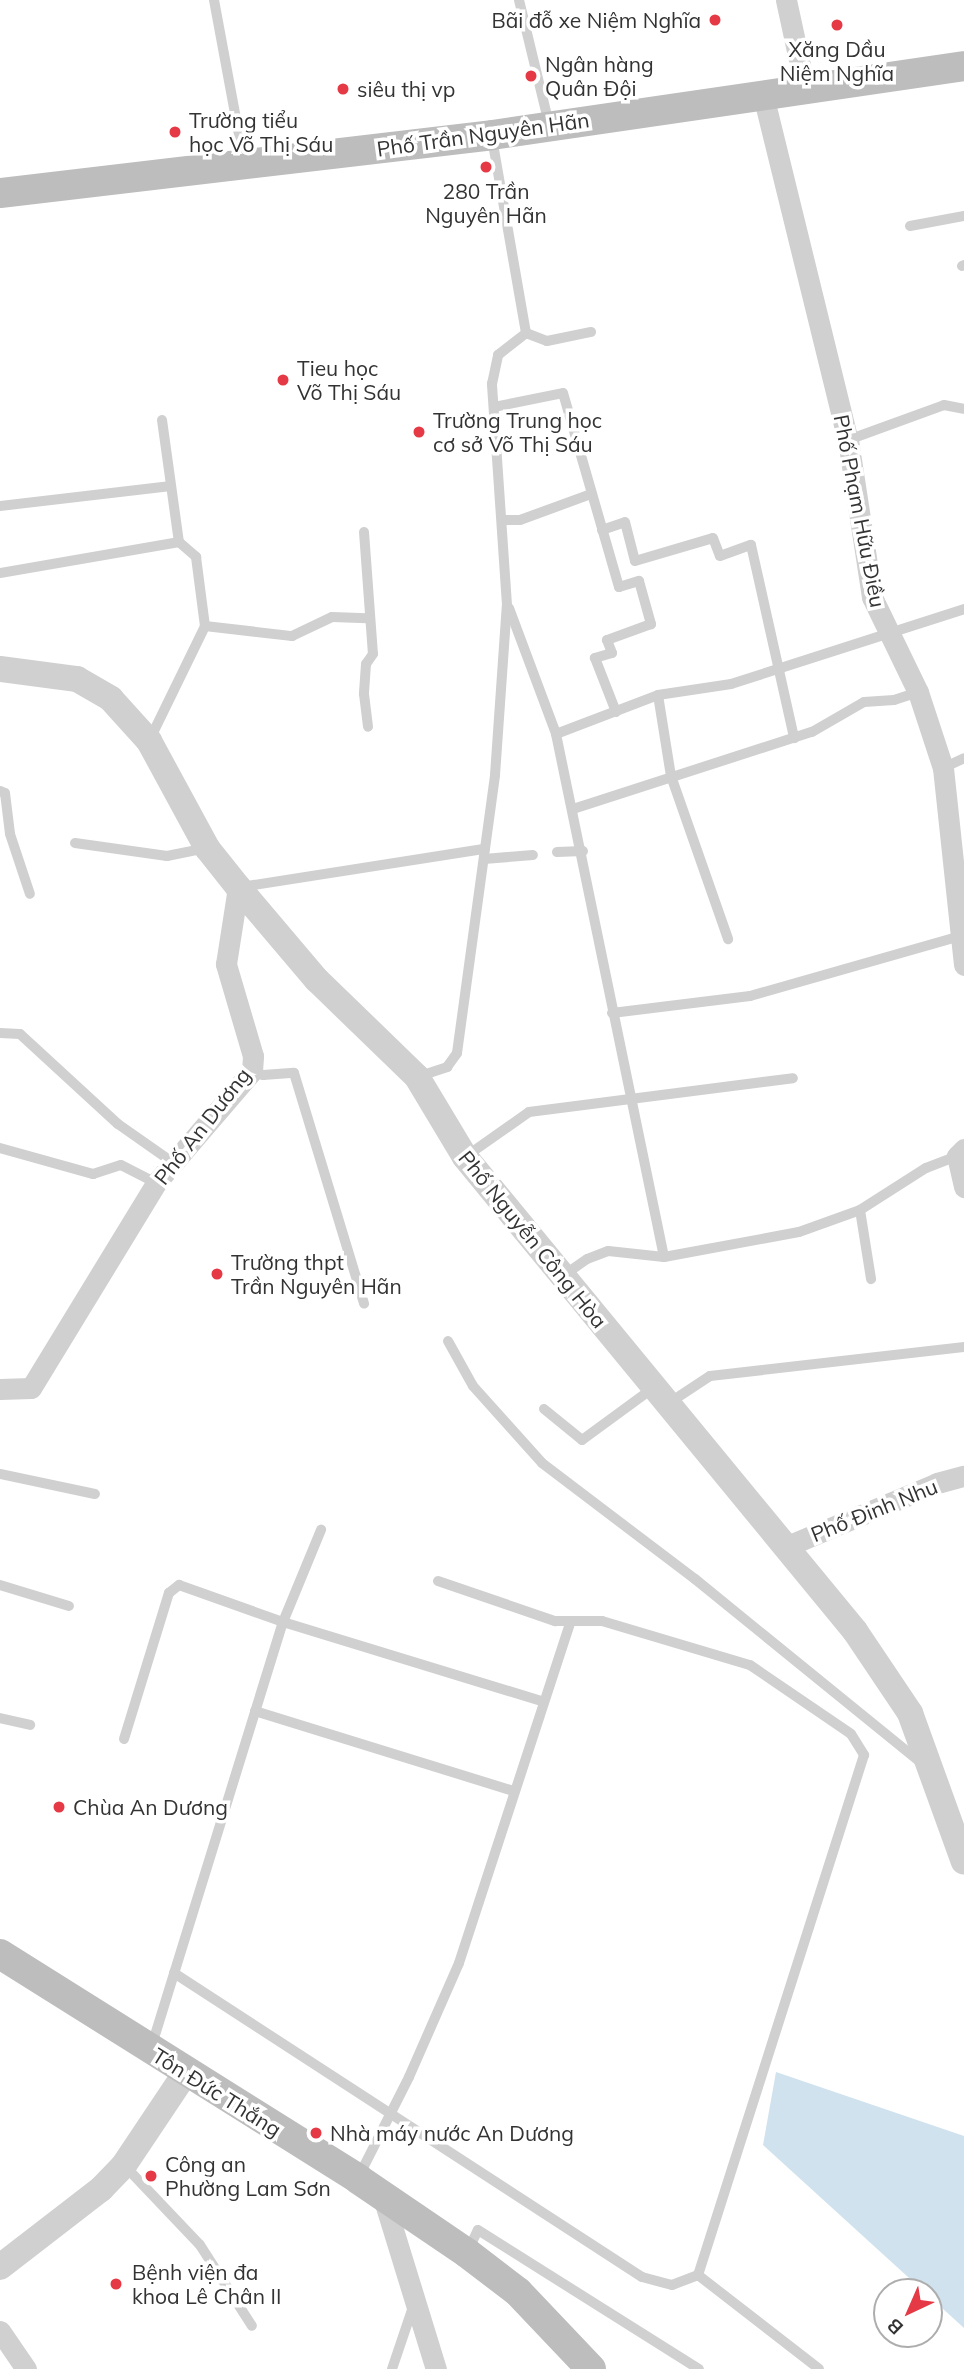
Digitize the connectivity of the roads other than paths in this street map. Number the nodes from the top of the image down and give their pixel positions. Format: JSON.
{"nodes":[{"id":1,"x":214,"y":0,"type":"edge"},
{"id":2,"x":519,"y":0,"type":"edge"},
{"id":3,"x":786,"y":0,"type":"edge"},
{"id":4,"x":964,"y":66,"type":"edge"},
{"id":5,"x":805,"y":88,"type":"junction"},
{"id":6,"x":763,"y":94,"type":"junction"},
{"id":7,"x":549,"y":124,"type":"junction"},
{"id":8,"x":492,"y":135,"type":"junction"},
{"id":9,"x":245,"y":164,"type":"junction"},
{"id":10,"x":0,"y":193,"type":"edge"},
{"id":11,"x":964,"y":216,"type":"edge"},
{"id":12,"x":910,"y":226,"type":"dead end"},
{"id":13,"x":591,"y":332,"type":"dead end"},
{"id":14,"x":526,"y":333,"type":"junction"},
{"id":15,"x":494,"y":407,"type":"junction"},
{"id":16,"x":964,"y":409,"type":"edge"},
{"id":17,"x":162,"y":420,"type":"dead end"},
{"id":18,"x":848,"y":440,"type":"junction"},
{"id":19,"x":169,"y":486,"type":"junction"},
{"id":20,"x":591,"y":494,"type":"junction"},
{"id":21,"x":0,"y":506,"type":"edge"},
{"id":22,"x":502,"y":520,"type":"junction"},
{"id":23,"x":602,"y":530,"type":"junction"},
{"id":24,"x":364,"y":532,"type":"dead end"},
{"id":25,"x":178,"y":542,"type":"junction"},
{"id":26,"x":0,"y":573,"type":"edge"},
{"id":27,"x":507,"y":605,"type":"junction"},
{"id":28,"x":964,"y":609,"type":"edge"},
{"id":29,"x":367,"y":618,"type":"junction"},
{"id":30,"x":205,"y":626,"type":"junction"},
{"id":31,"x":886,"y":631,"type":"junction"},
{"id":32,"x":0,"y":669,"type":"edge"},
{"id":33,"x":776,"y":669,"type":"junction"},
{"id":34,"x":918,"y":692,"type":"junction"},
{"id":35,"x":658,"y":695,"type":"junction"},
{"id":36,"x":616,"y":712,"type":"junction"},
{"id":37,"x":368,"y":727,"type":"dead end"},
{"id":38,"x":556,"y":734,"type":"junction"},
{"id":39,"x":794,"y":738,"type":"junction"},
{"id":40,"x":149,"y":741,"type":"junction"},
{"id":41,"x":964,"y":758,"type":"edge"},
{"id":42,"x":943,"y":768,"type":"junction"},
{"id":43,"x":671,"y":776,"type":"junction"},
{"id":44,"x":0,"y":791,"type":"edge"},
{"id":45,"x":573,"y":809,"type":"junction"},
{"id":46,"x":75,"y":843,"type":"dead end"},
{"id":47,"x":206,"y":848,"type":"junction"},
{"id":48,"x":583,"y":851,"type":"junction"},
{"id":49,"x":557,"y":852,"type":"dead end"},
{"id":50,"x":484,"y":854,"type":"junction"},
{"id":51,"x":533,"y":855,"type":"dead end"},
{"id":52,"x":238,"y":887,"type":"junction"},
{"id":53,"x":30,"y":894,"type":"dead end"},
{"id":54,"x":960,"y":936,"type":"junction"},
{"id":55,"x":728,"y":939,"type":"dead end"},
{"id":56,"x":964,"y":965,"type":"edge"},
{"id":57,"x":612,"y":1013,"type":"junction"},
{"id":58,"x":0,"y":1033,"type":"edge"},
{"id":59,"x":252,"y":1071,"type":"junction"},
{"id":60,"x":417,"y":1077,"type":"junction"},
{"id":61,"x":793,"y":1079,"type":"dead end"},
{"id":62,"x":631,"y":1102,"type":"junction"},
{"id":63,"x":0,"y":1148,"type":"edge"},
{"id":64,"x":961,"y":1152,"type":"edge"},
{"id":65,"x":465,"y":1157,"type":"junction"},
{"id":66,"x":172,"y":1162,"type":"junction"},
{"id":67,"x":156,"y":1183,"type":"junction"},
{"id":68,"x":964,"y":1187,"type":"edge"},
{"id":69,"x":860,"y":1210,"type":"junction"},
{"id":70,"x":664,"y":1258,"type":"junction"},
{"id":71,"x":563,"y":1276,"type":"junction"},
{"id":72,"x":871,"y":1279,"type":"dead end"},
{"id":73,"x":364,"y":1304,"type":"dead end"},
{"id":74,"x":448,"y":1341,"type":"dead end"},
{"id":75,"x":964,"y":1347,"type":"edge"},
{"id":76,"x":0,"y":1389,"type":"edge"},
{"id":77,"x":661,"y":1396,"type":"junction"},
{"id":78,"x":544,"y":1409,"type":"dead end"},
{"id":79,"x":0,"y":1474,"type":"edge"},
{"id":80,"x":964,"y":1476,"type":"edge"},
{"id":81,"x":95,"y":1494,"type":"dead end"},
{"id":82,"x":321,"y":1530,"type":"dead end"},
{"id":83,"x":785,"y":1547,"type":"junction"},
{"id":84,"x":438,"y":1581,"type":"dead end"},
{"id":85,"x":0,"y":1585,"type":"edge"},
{"id":86,"x":69,"y":1606,"type":"dead end"},
{"id":87,"x":284,"y":1622,"type":"junction"},
{"id":88,"x":569,"y":1623,"type":"junction"},
{"id":89,"x":542,"y":1701,"type":"junction"},
{"id":90,"x":256,"y":1712,"type":"junction"},
{"id":91,"x":0,"y":1718,"type":"edge"},
{"id":92,"x":30,"y":1725,"type":"dead end"},
{"id":93,"x":124,"y":1739,"type":"dead end"},
{"id":94,"x":936,"y":1775,"type":"junction"},
{"id":95,"x":514,"y":1791,"type":"junction"},
{"id":96,"x":964,"y":1862,"type":"edge"},
{"id":97,"x":0,"y":1954,"type":"edge"},
{"id":98,"x":174,"y":1973,"type":"junction"},
{"id":99,"x":150,"y":2051,"type":"junction"},
{"id":100,"x":185,"y":2074,"type":"junction"},
{"id":101,"x":392,"y":2112,"type":"junction"},
{"id":102,"x":124,"y":2165,"type":"junction"},
{"id":103,"x":358,"y":2179,"type":"junction"},
{"id":104,"x":383,"y":2197,"type":"junction"},
{"id":105,"x":467,"y":2253,"type":"junction"},
{"id":106,"x":0,"y":2267,"type":"edge"},
{"id":107,"x":698,"y":2275,"type":"junction"},
{"id":108,"x":416,"y":2297,"type":"junction"},
{"id":109,"x":251,"y":2326,"type":"dead end"},
{"id":110,"x":0,"y":2331,"type":"edge"},
{"id":111,"x":26,"y":2369,"type":"edge"},
{"id":112,"x":392,"y":2369,"type":"edge"},
{"id":113,"x":436,"y":2369,"type":"edge"},
{"id":114,"x":591,"y":2369,"type":"edge"},
{"id":115,"x":699,"y":2369,"type":"edge"},
{"id":116,"x":819,"y":2369,"type":"edge"}],
"edges":[{"from":1,"to":9,"type":"lane"},
{"from":2,"to":7,"type":"lane"},
{"from":3,"to":5,"type":"street"},
{"from":4,"to":5,"type":"main road","name":"Phố Trần Nguyên Hãn"},
{"from":5,"to":6,"type":"main road","name":"Phố Trần Nguyên Hãn"},
{"from":6,"to":7,"type":"main road","name":"Phố Trần Nguyên Hãn"},
{"from":6,"to":18,"type":"street","name":"Phố Phạm Hữu Điều"},
{"from":7,"to":8,"type":"main road","name":"Phố Trần Nguyên Hãn"},
{"from":8,"to":9,"type":"main road","name":"Phố Trần Nguyên Hãn"},
{"from":8,"to":14,"type":"lane"},
{"from":9,"to":10,"type":"main road","name":"Phố Trần Nguyên Hãn"},
{"from":11,"to":12,"type":"lane"},
{"from":13,"to":14,"type":"lane"},
{"from":14,"to":15,"type":"lane"},
{"from":15,"to":20,"type":"lane"},
{"from":15,"to":22,"type":"lane"},
{"from":16,"to":18,"type":"lane"},
{"from":17,"to":19,"type":"lane"},
{"from":18,"to":31,"type":"street","name":"Phố Phạm Hữu Điều"},
{"from":19,"to":21,"type":"lane"},
{"from":19,"to":25,"type":"lane"},
{"from":20,"to":22,"type":"lane"},
{"from":20,"to":23,"type":"lane"},
{"from":22,"to":27,"type":"lane"},
{"from":23,"to":33,"type":"lane"},
{"from":23,"to":36,"type":"lane"},
{"from":24,"to":29,"type":"lane"},
{"from":25,"to":26,"type":"lane"},
{"from":25,"to":30,"type":"lane"},
{"from":27,"to":38,"type":"lane"},
{"from":27,"to":50,"type":"lane"},
{"from":28,"to":31,"type":"lane"},
{"from":29,"to":30,"type":"lane"},
{"from":29,"to":37,"type":"lane"},
{"from":30,"to":40,"type":"lane"},
{"from":31,"to":33,"type":"lane"},
{"from":31,"to":34,"type":"street","name":"Phố Phạm Hữu Điều"},
{"from":32,"to":40,"type":"street","name":"Phố Nguyễn Công Hòa"},
{"from":33,"to":35,"type":"lane"},
{"from":33,"to":39,"type":"lane"},
{"from":34,"to":39,"type":"lane"},
{"from":34,"to":42,"type":"street","name":"Phố Phạm Hữu Điều"},
{"from":35,"to":36,"type":"lane"},
{"from":35,"to":43,"type":"lane"},
{"from":36,"to":38,"type":"lane"},
{"from":38,"to":45,"type":"lane"},
{"from":39,"to":43,"type":"lane"},
{"from":40,"to":47,"type":"street","name":"Phố Nguyễn Công Hòa"},
{"from":41,"to":42,"type":"lane"},
{"from":42,"to":54,"type":"street","name":"Phố Phạm Hữu Điều"},
{"from":43,"to":45,"type":"lane"},
{"from":43,"to":55,"type":"lane"},
{"from":44,"to":53,"type":"lane"},
{"from":45,"to":48,"type":"lane"},
{"from":46,"to":47,"type":"lane"},
{"from":47,"to":52,"type":"street","name":"Phố Nguyễn Công Hòa"},
{"from":48,"to":49,"type":"lane"},
{"from":48,"to":57,"type":"lane"},
{"from":50,"to":51,"type":"lane"},
{"from":50,"to":52,"type":"lane"},
{"from":50,"to":60,"type":"lane"},
{"from":52,"to":59,"type":"street","name":"Phố An Dương"},
{"from":52,"to":60,"type":"street","name":"Phố Nguyễn Công Hòa"},
{"from":54,"to":56,"type":"street","name":"Phố Phạm Hữu Điều"},
{"from":54,"to":57,"type":"lane"},
{"from":57,"to":62,"type":"lane"},
{"from":58,"to":66,"type":"lane"},
{"from":59,"to":66,"type":"street","name":"Phố An Dương"},
{"from":59,"to":73,"type":"lane"},
{"from":60,"to":65,"type":"street","name":"Phố Nguyễn Công Hòa"},
{"from":61,"to":62,"type":"lane"},
{"from":62,"to":65,"type":"lane"},
{"from":62,"to":70,"type":"lane"},
{"from":63,"to":67,"type":"lane"},
{"from":64,"to":68,"type":"street"},
{"from":64,"to":69,"type":"lane"},
{"from":65,"to":71,"type":"street","name":"Phố Nguyễn Công Hòa"},
{"from":66,"to":67,"type":"street","name":"Phố An Dương"},
{"from":67,"to":76,"type":"street","name":"Phố An Dương"},
{"from":69,"to":70,"type":"lane"},
{"from":69,"to":72,"type":"lane"},
{"from":70,"to":71,"type":"lane"},
{"from":71,"to":77,"type":"street","name":"Phố Nguyễn Công Hòa"},
{"from":74,"to":94,"type":"lane"},
{"from":75,"to":77,"type":"lane"},
{"from":77,"to":78,"type":"lane"},
{"from":77,"to":83,"type":"street","name":"Phố Nguyễn Công Hòa"},
{"from":79,"to":81,"type":"lane"},
{"from":80,"to":83,"type":"street","name":"Phố Đinh Nhu"},
{"from":82,"to":87,"type":"lane"},
{"from":83,"to":94,"type":"street","name":"Phố Nguyễn Công Hòa"},
{"from":84,"to":88,"type":"lane"},
{"from":85,"to":86,"type":"lane"},
{"from":87,"to":89,"type":"lane"},
{"from":87,"to":90,"type":"lane"},
{"from":87,"to":93,"type":"lane"},
{"from":88,"to":89,"type":"lane"},
{"from":88,"to":107,"type":"lane"},
{"from":89,"to":95,"type":"lane"},
{"from":90,"to":95,"type":"lane"},
{"from":90,"to":98,"type":"lane"},
{"from":91,"to":92,"type":"lane"},
{"from":94,"to":96,"type":"street","name":"Phố Nguyễn Công Hòa"},
{"from":95,"to":101,"type":"lane"},
{"from":97,"to":99,"type":"main road","name":"Tôn Đức Thắng"},
{"from":98,"to":99,"type":"lane"},
{"from":98,"to":101,"type":"lane"},
{"from":99,"to":100,"type":"main road","name":"Tôn Đức Thắng"},
{"from":100,"to":102,"type":"street"},
{"from":100,"to":103,"type":"main road","name":"Tôn Đức Thắng"},
{"from":101,"to":103,"type":"lane"},
{"from":101,"to":107,"type":"lane"},
{"from":102,"to":106,"type":"street"},
{"from":102,"to":109,"type":"lane"},
{"from":103,"to":104,"type":"main road","name":"Tôn Đức Thắng"},
{"from":104,"to":105,"type":"main road","name":"Tôn Đức Thắng"},
{"from":104,"to":108,"type":"street"},
{"from":105,"to":114,"type":"main road","name":"Tôn Đức Thắng"},
{"from":105,"to":115,"type":"lane"},
{"from":107,"to":116,"type":"lane"},
{"from":108,"to":112,"type":"lane"},
{"from":108,"to":113,"type":"street"},
{"from":110,"to":111,"type":"street"}]}
